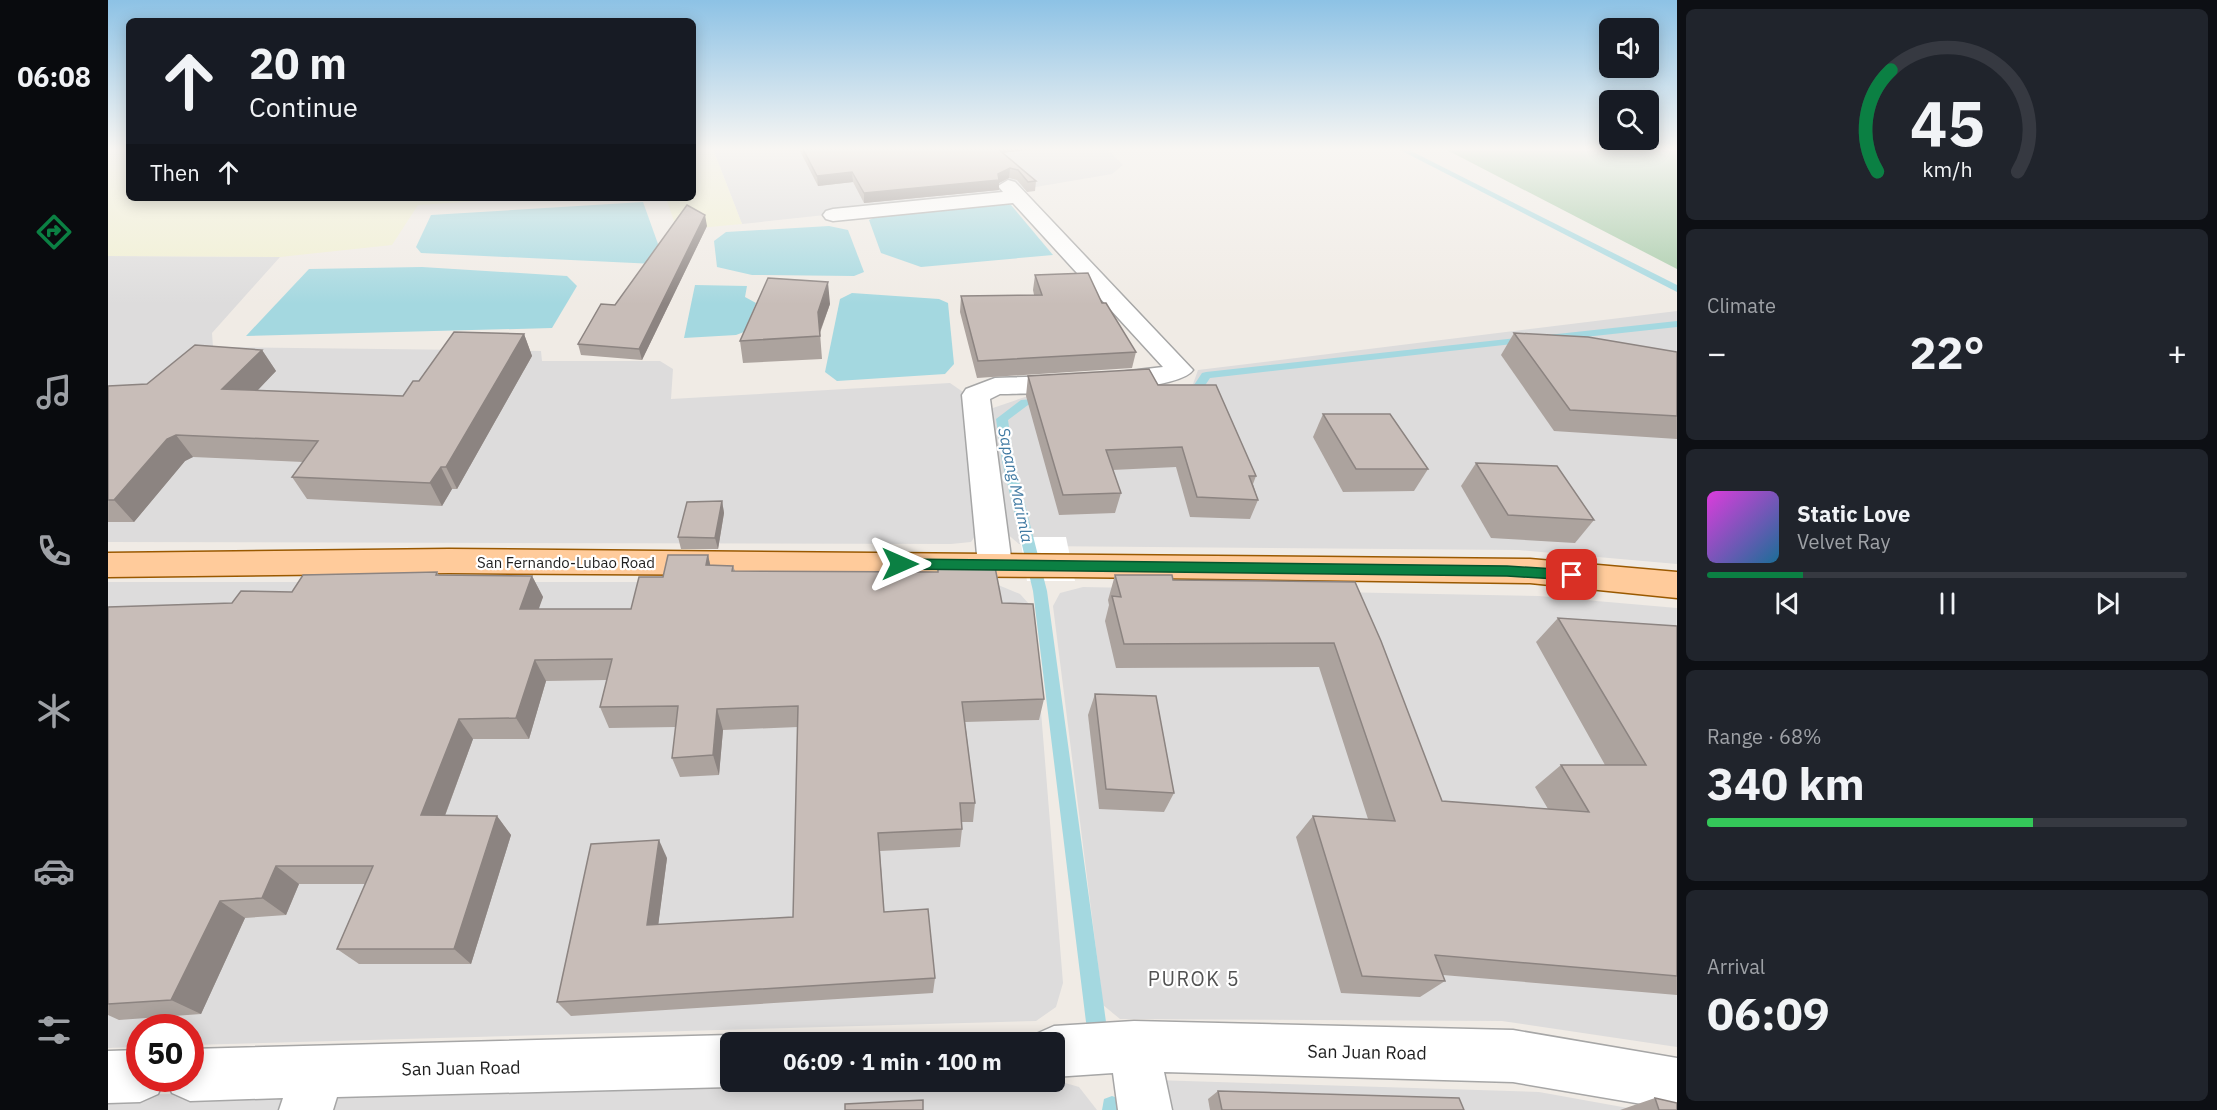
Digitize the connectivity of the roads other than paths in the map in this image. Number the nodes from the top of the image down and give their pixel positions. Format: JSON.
{"nodes":[{"id":1,"x":939,"y":201,"type":"edge"},
{"id":2,"x":1022,"y":201,"type":"edge"},
{"id":3,"x":833,"y":215,"type":"dead end"},
{"id":4,"x":108,"y":564,"type":"edge"},
{"id":5,"x":1010,"y":565,"type":"junction"},
{"id":6,"x":1677,"y":585,"type":"edge"},
{"id":7,"x":1134,"y":1046,"type":"junction"},
{"id":8,"x":1065,"y":1051,"type":"edge"},
{"id":9,"x":720,"y":1062,"type":"edge"},
{"id":10,"x":126,"y":1076,"type":"edge"},
{"id":11,"x":108,"y":1077,"type":"edge"},
{"id":12,"x":204,"y":1077,"type":"edge"},
{"id":13,"x":1677,"y":1084,"type":"edge"},
{"id":14,"x":313,"y":1091,"type":"edge"},
{"id":15,"x":1145,"y":1110,"type":"edge"}],
"edges":[{"from":1,"to":3,"type":"street"},
{"from":2,"to":5,"type":"street"},
{"from":4,"to":5,"type":"main road","name":"San Fernando-Lubao Road"},
{"from":5,"to":6,"type":"main road","name":"San Fernando-Lubao Road"},
{"from":7,"to":8,"type":"street","name":"San Juan Road"},
{"from":7,"to":13,"type":"street","name":"San Juan Road"},
{"from":7,"to":15,"type":"street"},
{"from":9,"to":14,"type":"street","name":"San Juan Road"},
{"from":10,"to":11,"type":"street"},
{"from":12,"to":14,"type":"street","name":"San Juan Road"}]}
